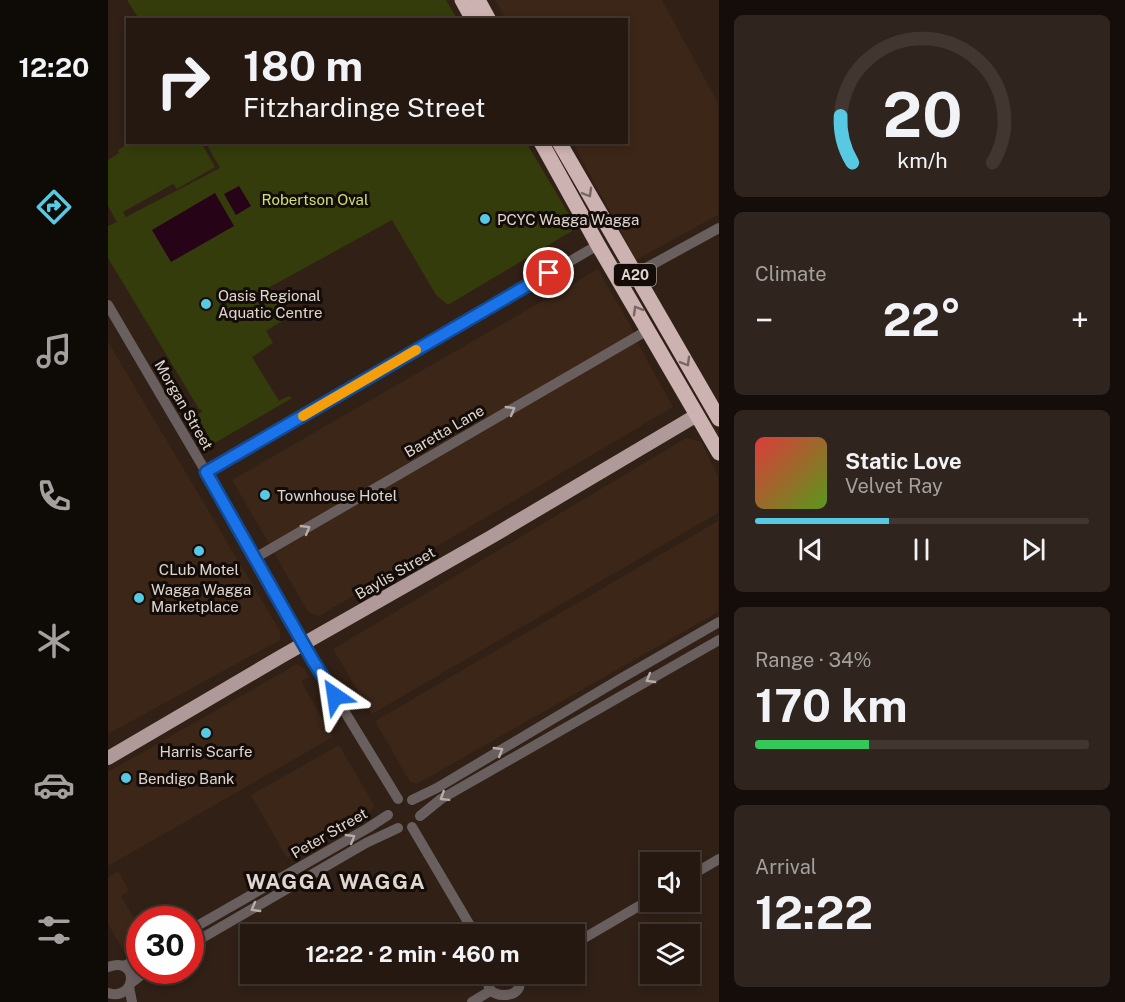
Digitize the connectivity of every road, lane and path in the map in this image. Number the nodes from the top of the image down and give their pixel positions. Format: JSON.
{"nodes":[{"id":1,"x":462,"y":0,"type":"edge"},
{"id":2,"x":478,"y":0,"type":"edge"},
{"id":3,"x":472,"y":18,"type":"edge"},
{"id":4,"x":488,"y":18,"type":"edge"},
{"id":5,"x":542,"y":144,"type":"edge"},
{"id":6,"x":560,"y":144,"type":"edge"},
{"id":7,"x":718,"y":228,"type":"edge"},
{"id":8,"x":613,"y":236,"type":"junction"},
{"id":9,"x":598,"y":245,"type":"junction"},
{"id":10,"x":635,"y":274,"type":"junction"},
{"id":11,"x":108,"y":305,"type":"edge"},
{"id":12,"x":648,"y":330,"type":"junction"},
{"id":13,"x":716,"y":410,"type":"edge"},
{"id":14,"x":698,"y":415,"type":"junction"},
{"id":15,"x":718,"y":453,"type":"edge"},
{"id":16,"x":206,"y":472,"type":"junction"},
{"id":17,"x":255,"y":558,"type":"junction"},
{"id":18,"x":718,"y":622,"type":"edge"},
{"id":19,"x":718,"y":640,"type":"edge"},
{"id":20,"x":304,"y":644,"type":"junction"},
{"id":21,"x":672,"y":649,"type":"junction"},
{"id":22,"x":680,"y":662,"type":"junction"},
{"id":23,"x":620,"y":679,"type":"junction"},
{"id":24,"x":627,"y":692,"type":"junction"},
{"id":25,"x":573,"y":707,"type":"junction"},
{"id":26,"x":580,"y":719,"type":"junction"},
{"id":27,"x":520,"y":738,"type":"junction"},
{"id":28,"x":527,"y":750,"type":"junction"},
{"id":29,"x":108,"y":758,"type":"edge"},
{"id":30,"x":473,"y":766,"type":"junction"},
{"id":31,"x":480,"y":777,"type":"junction"},
{"id":32,"x":398,"y":799,"type":"junction"},
{"id":33,"x":412,"y":800,"type":"junction"},
{"id":34,"x":388,"y":815,"type":"junction"},
{"id":35,"x":420,"y":816,"type":"junction"},
{"id":36,"x":412,"y":827,"type":"junction"},
{"id":37,"x":398,"y":828,"type":"junction"},
{"id":38,"x":323,"y":854,"type":"junction"},
{"id":39,"x":718,"y":859,"type":"edge"},
{"id":40,"x":329,"y":865,"type":"junction"},
{"id":41,"x":700,"y":870,"type":"edge"},
{"id":42,"x":281,"y":878,"type":"junction"},
{"id":43,"x":287,"y":889,"type":"junction"},
{"id":44,"x":640,"y":905,"type":"edge"},
{"id":45,"x":230,"y":908,"type":"junction"},
{"id":46,"x":237,"y":919,"type":"junction"},
{"id":47,"x":204,"y":922,"type":"edge"},
{"id":48,"x":470,"y":924,"type":"edge"},
{"id":49,"x":204,"y":937,"type":"edge"},
{"id":50,"x":585,"y":938,"type":"edge"},
{"id":51,"x":108,"y":957,"type":"edge"},
{"id":52,"x":126,"y":964,"type":"edge"},
{"id":53,"x":122,"y":966,"type":"junction"},
{"id":54,"x":108,"y":967,"type":"edge"},
{"id":55,"x":488,"y":984,"type":"edge"},
{"id":56,"x":519,"y":984,"type":"edge"},
{"id":57,"x":130,"y":985,"type":"junction"},
{"id":58,"x":490,"y":991,"type":"junction"},
{"id":59,"x":114,"y":996,"type":"edge"},
{"id":60,"x":513,"y":999,"type":"edge"},
{"id":61,"x":132,"y":1002,"type":"edge"},
{"id":62,"x":472,"y":1002,"type":"edge"}],
"edges":[{"from":1,"to":3,"type":"highway"},
{"from":2,"to":4,"type":"highway"},
{"from":5,"to":9,"type":"highway","number":"A20"},
{"from":6,"to":8,"type":"highway","number":"A20","one_way":true},
{"from":7,"to":10,"type":"street"},
{"from":8,"to":9,"type":"highway"},
{"from":8,"to":10,"type":"highway","number":"A20"},
{"from":12,"to":9,"type":"highway","number":"A20","one_way":true},
{"from":9,"to":16,"type":"street"},
{"from":10,"to":13,"type":"highway","number":"A20","one_way":true},
{"from":11,"to":16,"type":"street","name":"Morgan Street"},
{"from":12,"to":14,"type":"highway","number":"A20"},
{"from":17,"to":12,"type":"street","name":"Baretta Lane","one_way":true},
{"from":13,"to":14,"type":"highway"},
{"from":14,"to":15,"type":"highway","number":"A20"},
{"from":14,"to":20,"type":"main road","name":"Baylis Street"},
{"from":16,"to":17,"type":"street","name":"Morgan Street"},
{"from":17,"to":20,"type":"street","name":"Morgan Street"},
{"from":18,"to":21,"type":"street"},
{"from":19,"to":22,"type":"street"},
{"from":20,"to":29,"type":"main road","name":"Baylis Street"},
{"from":20,"to":32,"type":"street","name":"Morgan Street"},
{"from":21,"to":22,"type":"street"},
{"from":21,"to":23,"type":"street"},
{"from":22,"to":24,"type":"street","one_way":true},
{"from":23,"to":24,"type":"street"},
{"from":23,"to":25,"type":"street"},
{"from":24,"to":26,"type":"street"},
{"from":25,"to":26,"type":"street"},
{"from":25,"to":27,"type":"street"},
{"from":26,"to":28,"type":"street"},
{"from":27,"to":28,"type":"street"},
{"from":30,"to":27,"type":"street","one_way":true},
{"from":28,"to":31,"type":"street"},
{"from":30,"to":31,"type":"street"},
{"from":30,"to":33,"type":"street"},
{"from":31,"to":35,"type":"street","one_way":true},
{"from":32,"to":33,"type":"street"},
{"from":32,"to":34,"type":"street"},
{"from":33,"to":35,"type":"street"},
{"from":34,"to":37,"type":"street"},
{"from":38,"to":34,"type":"street","name":"Peter Street","one_way":true},
{"from":35,"to":36,"type":"street"},
{"from":36,"to":37,"type":"street"},
{"from":36,"to":48,"type":"street"},
{"from":37,"to":40,"type":"street","name":"Peter Street"},
{"from":38,"to":40,"type":"street"},
{"from":38,"to":42,"type":"street","name":"Peter Street"},
{"from":39,"to":41,"type":"street"},
{"from":40,"to":43,"type":"street","name":"Peter Street"},
{"from":42,"to":43,"type":"street"},
{"from":42,"to":45,"type":"street","name":"Peter Street"},
{"from":43,"to":46,"type":"street","name":"Peter Street","one_way":true},
{"from":44,"to":50,"type":"street"},
{"from":45,"to":46,"type":"street"},
{"from":45,"to":47,"type":"street","name":"Peter Street"},
{"from":46,"to":49,"type":"street","name":"Peter Street"},
{"from":51,"to":53,"type":"street"},
{"from":52,"to":53,"type":"street"},
{"from":53,"to":54,"type":"street"},
{"from":53,"to":57,"type":"street"},
{"from":55,"to":58,"type":"street"},
{"from":56,"to":60,"type":"street"},
{"from":57,"to":59,"type":"street"},
{"from":57,"to":61,"type":"street"},
{"from":58,"to":60,"type":"street"},
{"from":58,"to":62,"type":"street"}]}
